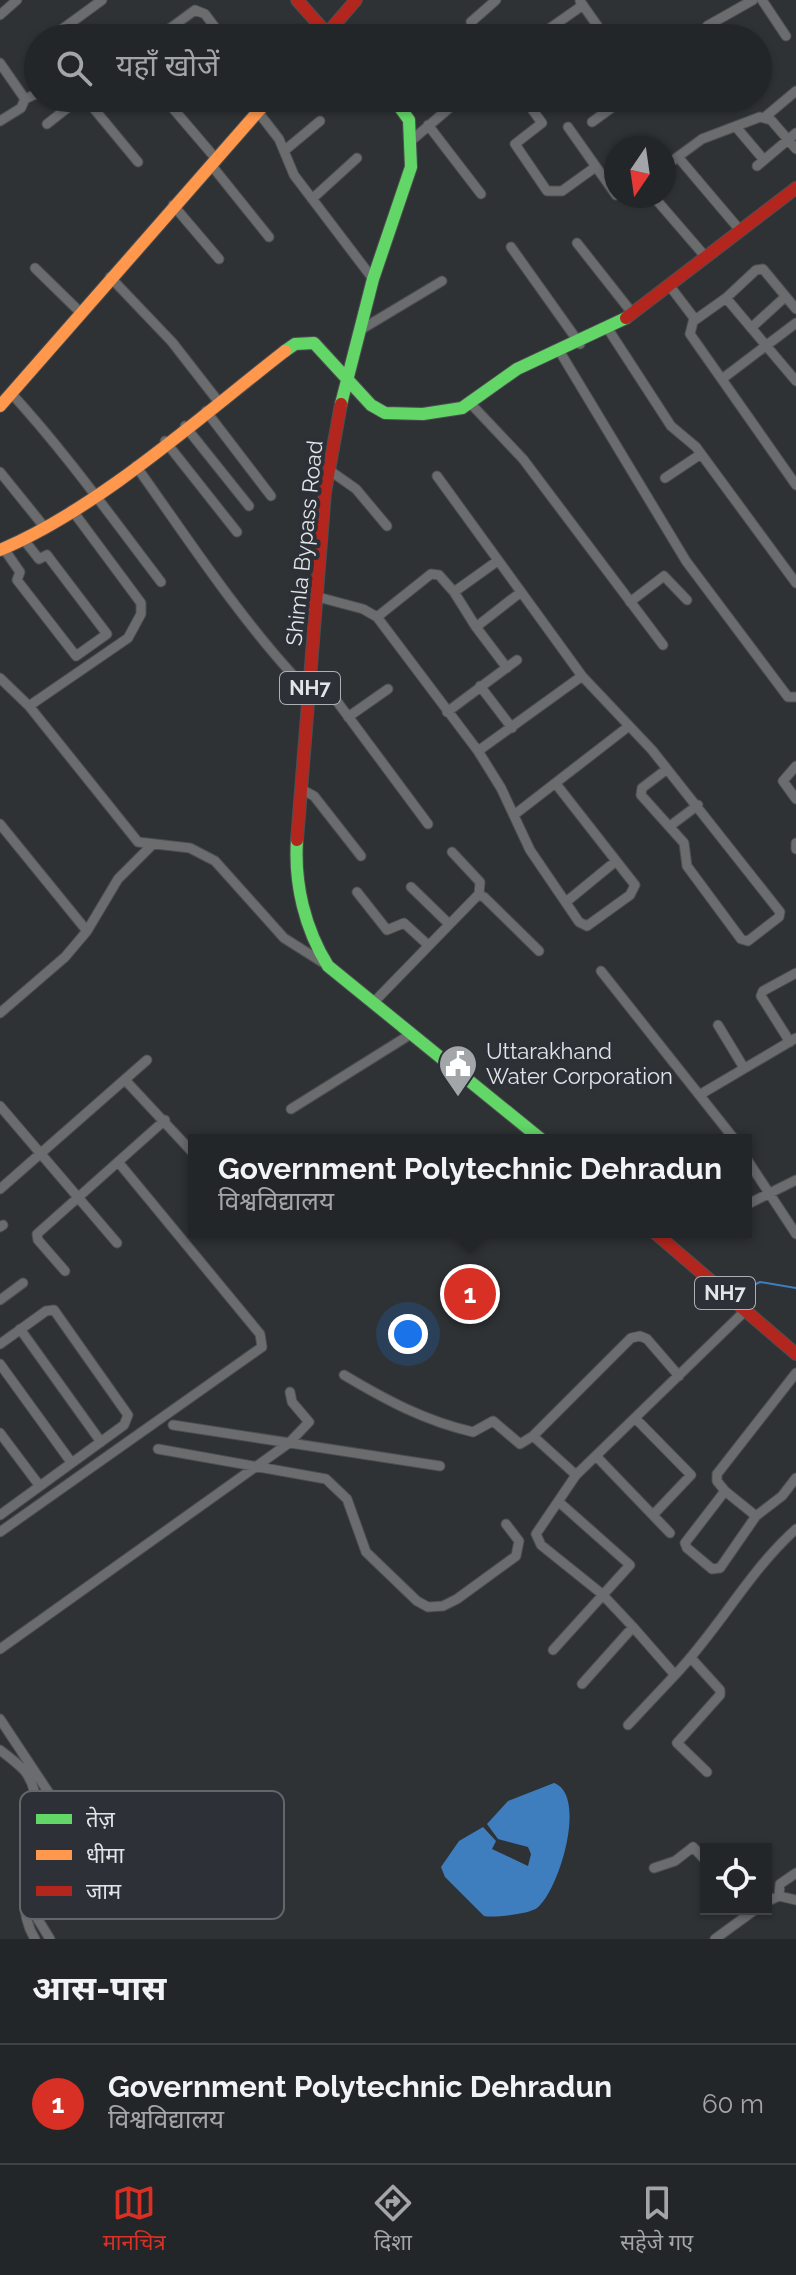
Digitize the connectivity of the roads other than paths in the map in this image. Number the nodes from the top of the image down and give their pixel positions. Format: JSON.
{"nodes":[{"id":1,"x":17,"y":0,"type":"edge"},
{"id":2,"x":297,"y":0,"type":"edge"},
{"id":3,"x":310,"y":0,"type":"edge"},
{"id":4,"x":356,"y":0,"type":"edge"},
{"id":5,"x":496,"y":0,"type":"edge"},
{"id":6,"x":753,"y":0,"type":"edge"},
{"id":7,"x":762,"y":0,"type":"edge"},
{"id":8,"x":98,"y":1,"type":"edge"},
{"id":9,"x":581,"y":2,"type":"edge"},
{"id":10,"x":0,"y":15,"type":"edge"},
{"id":11,"x":69,"y":24,"type":"edge"},
{"id":12,"x":176,"y":24,"type":"edge"},
{"id":13,"x":212,"y":24,"type":"edge"},
{"id":14,"x":319,"y":24,"type":"edge"},
{"id":15,"x":323,"y":24,"type":"edge"},
{"id":16,"x":336,"y":24,"type":"edge"},
{"id":17,"x":472,"y":24,"type":"edge"},
{"id":18,"x":554,"y":24,"type":"edge"},
{"id":19,"x":596,"y":24,"type":"edge"},
{"id":20,"x":711,"y":24,"type":"edge"},
{"id":21,"x":786,"y":36,"type":"dead end"},
{"id":22,"x":0,"y":63,"type":"edge"},
{"id":23,"x":796,"y":91,"type":"edge"},
{"id":24,"x":24,"y":98,"type":"edge"},
{"id":25,"x":24,"y":101,"type":"edge"},
{"id":26,"x":772,"y":111,"type":"edge"},
{"id":27,"x":63,"y":112,"type":"edge"},
{"id":28,"x":94,"y":112,"type":"edge"},
{"id":29,"x":175,"y":112,"type":"edge"},
{"id":30,"x":258,"y":112,"type":"joint"},
{"id":31,"x":390,"y":112,"type":"edge"},
{"id":32,"x":403,"y":112,"type":"edge"},
{"id":33,"x":444,"y":112,"type":"edge"},
{"id":34,"x":534,"y":112,"type":"edge"},
{"id":35,"x":606,"y":112,"type":"edge"},
{"id":36,"x":771,"y":112,"type":"edge"},
{"id":37,"x":765,"y":117,"type":"junction"},
{"id":38,"x":0,"y":121,"type":"edge"},
{"id":39,"x":320,"y":121,"type":"dead end"},
{"id":40,"x":592,"y":122,"type":"dead end"},
{"id":41,"x":47,"y":124,"type":"dead end"},
{"id":42,"x":428,"y":125,"type":"junction"},
{"id":43,"x":568,"y":127,"type":"dead end"},
{"id":44,"x":736,"y":127,"type":"junction"},
{"id":45,"x":792,"y":137,"type":"edge"},
{"id":46,"x":412,"y":140,"type":"junction"},
{"id":47,"x":796,"y":149,"type":"edge"},
{"id":48,"x":284,"y":151,"type":"junction"},
{"id":49,"x":678,"y":157,"type":"joint"},
{"id":50,"x":357,"y":158,"type":"dead end"},
{"id":51,"x":138,"y":162,"type":"dead end"},
{"id":52,"x":214,"y":163,"type":"junction"},
{"id":53,"x":594,"y":168,"type":"junction"},
{"id":54,"x":604,"y":180,"type":"edge"},
{"id":55,"x":796,"y":188,"type":"edge"},
{"id":56,"x":481,"y":194,"type":"dead end"},
{"id":57,"x":312,"y":199,"type":"junction"},
{"id":58,"x":173,"y":205,"type":"junction"},
{"id":59,"x":663,"y":208,"type":"edge"},
{"id":60,"x":739,"y":229,"type":"junction"},
{"id":61,"x":269,"y":237,"type":"dead end"},
{"id":62,"x":577,"y":243,"type":"dead end"},
{"id":63,"x":511,"y":247,"type":"dead end"},
{"id":64,"x":704,"y":255,"type":"junction"},
{"id":65,"x":219,"y":259,"type":"dead end"},
{"id":66,"x":35,"y":268,"type":"dead end"},
{"id":67,"x":110,"y":277,"type":"junction"},
{"id":68,"x":373,"y":279,"type":"junction"},
{"id":69,"x":442,"y":281,"type":"dead end"},
{"id":70,"x":669,"y":285,"type":"junction"},
{"id":71,"x":785,"y":297,"type":"junction"},
{"id":72,"x":726,"y":298,"type":"junction"},
{"id":73,"x":796,"y":309,"type":"edge"},
{"id":74,"x":80,"y":312,"type":"junction"},
{"id":75,"x":633,"y":314,"type":"junction"},
{"id":76,"x":695,"y":320,"type":"junction"},
{"id":77,"x":796,"y":323,"type":"edge"},
{"id":78,"x":751,"y":328,"type":"junction"},
{"id":79,"x":608,"y":329,"type":"junction"},
{"id":80,"x":359,"y":330,"type":"junction"},
{"id":81,"x":580,"y":344,"type":"junction"},
{"id":82,"x":766,"y":347,"type":"junction"},
{"id":83,"x":560,"y":352,"type":"junction"},
{"id":84,"x":346,"y":379,"type":"junction"},
{"id":85,"x":722,"y":379,"type":"junction"},
{"id":86,"x":796,"y":381,"type":"edge"},
{"id":87,"x":11,"y":393,"type":"junction"},
{"id":88,"x":218,"y":401,"type":"junction"},
{"id":89,"x":471,"y":404,"type":"junction"},
{"id":90,"x":0,"y":406,"type":"edge"},
{"id":91,"x":206,"y":411,"type":"junction"},
{"id":92,"x":185,"y":426,"type":"junction"},
{"id":93,"x":165,"y":441,"type":"junction"},
{"id":94,"x":701,"y":454,"type":"junction"},
{"id":95,"x":136,"y":466,"type":"junction"},
{"id":96,"x":329,"y":470,"type":"junction"},
{"id":97,"x":0,"y":472,"type":"edge"},
{"id":98,"x":437,"y":476,"type":"dead end"},
{"id":99,"x":665,"y":478,"type":"dead end"},
{"id":100,"x":796,"y":485,"type":"edge"},
{"id":101,"x":271,"y":496,"type":"dead end"},
{"id":102,"x":94,"y":497,"type":"junction"},
{"id":103,"x":249,"y":506,"type":"dead end"},
{"id":104,"x":72,"y":510,"type":"junction"},
{"id":105,"x":387,"y":526,"type":"dead end"},
{"id":106,"x":46,"y":529,"type":"junction"},
{"id":107,"x":237,"y":532,"type":"dead end"},
{"id":108,"x":24,"y":540,"type":"junction"},
{"id":109,"x":2,"y":549,"type":"edge"},
{"id":110,"x":496,"y":562,"type":"junction"},
{"id":111,"x":161,"y":582,"type":"dead end"},
{"id":112,"x":796,"y":583,"type":"edge"},
{"id":113,"x":454,"y":592,"type":"junction"},
{"id":114,"x":521,"y":592,"type":"junction"},
{"id":115,"x":318,"y":597,"type":"junction"},
{"id":116,"x":687,"y":600,"type":"dead end"},
{"id":117,"x":630,"y":602,"type":"junction"},
{"id":118,"x":377,"y":617,"type":"junction"},
{"id":119,"x":476,"y":627,"type":"junction"},
{"id":120,"x":663,"y":645,"type":"dead end"},
{"id":121,"x":517,"y":660,"type":"dead end"},
{"id":122,"x":507,"y":668,"type":"junction"},
{"id":123,"x":582,"y":676,"type":"junction"},
{"id":124,"x":0,"y":678,"type":"edge"},
{"id":125,"x":311,"y":680,"type":"junction"},
{"id":126,"x":480,"y":686,"type":"junction"},
{"id":127,"x":388,"y":689,"type":"dead end"},
{"id":128,"x":796,"y":697,"type":"edge"},
{"id":129,"x":29,"y":706,"type":"junction"},
{"id":130,"x":447,"y":712,"type":"junction"},
{"id":131,"x":348,"y":717,"type":"junction"},
{"id":132,"x":629,"y":726,"type":"junction"},
{"id":133,"x":512,"y":728,"type":"junction"},
{"id":134,"x":478,"y":751,"type":"junction"},
{"id":135,"x":796,"y":766,"type":"edge"},
{"id":136,"x":667,"y":769,"type":"junction"},
{"id":137,"x":556,"y":784,"type":"junction"},
{"id":138,"x":301,"y":789,"type":"junction"},
{"id":139,"x":796,"y":799,"type":"edge"},
{"id":140,"x":698,"y":805,"type":"junction"},
{"id":141,"x":514,"y":815,"type":"junction"},
{"id":142,"x":0,"y":824,"type":"edge"},
{"id":143,"x":428,"y":824,"type":"dead end"},
{"id":144,"x":670,"y":826,"type":"junction"},
{"id":145,"x":151,"y":846,"type":"junction"},
{"id":146,"x":452,"y":852,"type":"dead end"},
{"id":147,"x":361,"y":856,"type":"dead end"},
{"id":148,"x":616,"y":861,"type":"junction"},
{"id":149,"x":411,"y":887,"type":"dead end"},
{"id":150,"x":357,"y":892,"type":"dead end"},
{"id":151,"x":479,"y":895,"type":"junction"},
{"id":152,"x":566,"y":902,"type":"junction"},
{"id":153,"x":448,"y":923,"type":"junction"},
{"id":154,"x":87,"y":931,"type":"junction"},
{"id":155,"x":428,"y":945,"type":"junction"},
{"id":156,"x":539,"y":951,"type":"dead end"},
{"id":157,"x":328,"y":966,"type":"junction"},
{"id":158,"x":601,"y":971,"type":"dead end"},
{"id":159,"x":795,"y":976,"type":"edge"},
{"id":160,"x":373,"y":1003,"type":"junction"},
{"id":161,"x":0,"y":1013,"type":"edge"},
{"id":162,"x":718,"y":1025,"type":"dead end"},
{"id":163,"x":411,"y":1034,"type":"junction"},
{"id":164,"x":793,"y":1040,"type":"edge"},
{"id":165,"x":147,"y":1060,"type":"dead end"},
{"id":166,"x":744,"y":1068,"type":"junction"},
{"id":167,"x":126,"y":1081,"type":"junction"},
{"id":168,"x":701,"y":1094,"type":"junction"},
{"id":169,"x":0,"y":1106,"type":"edge"},
{"id":170,"x":291,"y":1109,"type":"dead end"},
{"id":171,"x":165,"y":1120,"type":"junction"},
{"id":172,"x":535,"y":1134,"type":"edge"},
{"id":173,"x":731,"y":1134,"type":"edge"},
{"id":174,"x":188,"y":1147,"type":"edge"},
{"id":175,"x":41,"y":1157,"type":"junction"},
{"id":176,"x":119,"y":1163,"type":"junction"},
{"id":177,"x":752,"y":1167,"type":"edge"},
{"id":178,"x":796,"y":1180,"type":"edge"},
{"id":179,"x":0,"y":1189,"type":"edge"},
{"id":180,"x":770,"y":1193,"type":"junction"},
{"id":181,"x":78,"y":1199,"type":"junction"},
{"id":182,"x":752,"y":1202,"type":"edge"},
{"id":183,"x":796,"y":1234,"type":"edge"},
{"id":184,"x":661,"y":1238,"type":"edge"},
{"id":185,"x":117,"y":1243,"type":"dead end"},
{"id":186,"x":65,"y":1271,"type":"dead end"},
{"id":187,"x":23,"y":1283,"type":"dead end"},
{"id":188,"x":0,"y":1300,"type":"edge"},
{"id":189,"x":746,"y":1310,"type":"junction"},
{"id":190,"x":20,"y":1329,"type":"junction"},
{"id":191,"x":0,"y":1344,"type":"edge"},
{"id":192,"x":796,"y":1354,"type":"edge"},
{"id":193,"x":2,"y":1371,"type":"edge"},
{"id":194,"x":796,"y":1373,"type":"edge"},
{"id":195,"x":344,"y":1375,"type":"dead end"},
{"id":196,"x":679,"y":1376,"type":"junction"},
{"id":197,"x":290,"y":1392,"type":"dead end"},
{"id":198,"x":635,"y":1418,"type":"junction"},
{"id":199,"x":173,"y":1425,"type":"dead end"},
{"id":200,"x":0,"y":1433,"type":"edge"},
{"id":201,"x":533,"y":1436,"type":"junction"},
{"id":202,"x":101,"y":1442,"type":"junction"},
{"id":203,"x":289,"y":1443,"type":"junction"},
{"id":204,"x":158,"y":1449,"type":"dead end"},
{"id":205,"x":596,"y":1456,"type":"junction"},
{"id":206,"x":71,"y":1462,"type":"junction"},
{"id":207,"x":440,"y":1466,"type":"dead end"},
{"id":208,"x":256,"y":1467,"type":"junction"},
{"id":209,"x":576,"y":1475,"type":"junction"},
{"id":210,"x":796,"y":1478,"type":"edge"},
{"id":211,"x":39,"y":1485,"type":"junction"},
{"id":212,"x":725,"y":1491,"type":"junction"},
{"id":213,"x":559,"y":1502,"type":"junction"},
{"id":214,"x":1,"y":1511,"type":"edge"},
{"id":215,"x":654,"y":1514,"type":"junction"},
{"id":216,"x":756,"y":1516,"type":"junction"},
{"id":217,"x":506,"y":1524,"type":"dead end"},
{"id":218,"x":796,"y":1529,"type":"edge"},
{"id":219,"x":0,"y":1532,"type":"edge"},
{"id":220,"x":670,"y":1533,"type":"dead end"},
{"id":221,"x":602,"y":1594,"type":"junction"},
{"id":222,"x":633,"y":1627,"type":"junction"},
{"id":223,"x":0,"y":1649,"type":"edge"},
{"id":224,"x":553,"y":1650,"type":"dead end"},
{"id":225,"x":691,"y":1658,"type":"junction"},
{"id":226,"x":675,"y":1675,"type":"junction"},
{"id":227,"x":582,"y":1684,"type":"dead end"},
{"id":228,"x":0,"y":1719,"type":"edge"},
{"id":229,"x":628,"y":1725,"type":"dead end"},
{"id":230,"x":0,"y":1750,"type":"edge"},
{"id":231,"x":707,"y":1772,"type":"dead end"},
{"id":232,"x":30,"y":1791,"type":"edge"},
{"id":233,"x":48,"y":1791,"type":"edge"},
{"id":234,"x":700,"y":1855,"type":"edge"},
{"id":235,"x":654,"y":1868,"type":"dead end"},
{"id":236,"x":796,"y":1873,"type":"edge"},
{"id":237,"x":779,"y":1896,"type":"junction"},
{"id":238,"x":772,"y":1899,"type":"edge"},
{"id":239,"x":796,"y":1900,"type":"edge"},
{"id":240,"x":739,"y":1915,"type":"edge"},
{"id":241,"x":25,"y":1919,"type":"edge"},
{"id":242,"x":38,"y":1919,"type":"edge"},
{"id":243,"x":35,"y":1939,"type":"edge"},
{"id":244,"x":50,"y":1939,"type":"edge"},
{"id":245,"x":715,"y":1939,"type":"edge"}],
"edges":[{"from":1,"to":10,"type":"street"},
{"from":2,"to":14,"type":"main road"},
{"from":3,"to":15,"type":"main road"},
{"from":4,"to":16,"type":"main road"},
{"from":5,"to":17,"type":"street"},
{"from":6,"to":20,"type":"street"},
{"from":7,"to":21,"type":"street"},
{"from":8,"to":11,"type":"street"},
{"from":9,"to":18,"type":"street"},
{"from":9,"to":19,"type":"street"},
{"from":12,"to":13,"type":"street"},
{"from":22,"to":24,"type":"street"},
{"from":23,"to":26,"type":"street"},
{"from":25,"to":38,"type":"street"},
{"from":27,"to":41,"type":"street"},
{"from":28,"to":51,"type":"street"},
{"from":29,"to":52,"type":"street"},
{"from":30,"to":48,"type":"street"},
{"from":30,"to":52,"type":"main road"},
{"from":31,"to":46,"type":"main road"},
{"from":32,"to":46,"type":"main road","name":"Shimla Bypass Road","number":"NH7"},
{"from":33,"to":42,"type":"street"},
{"from":34,"to":53,"type":"street"},
{"from":35,"to":40,"type":"street"},
{"from":36,"to":37,"type":"street"},
{"from":37,"to":44,"type":"street"},
{"from":37,"to":45,"type":"street"},
{"from":39,"to":48,"type":"street"},
{"from":42,"to":46,"type":"street"},
{"from":42,"to":56,"type":"street"},
{"from":43,"to":53,"type":"street"},
{"from":44,"to":45,"type":"street"},
{"from":44,"to":49,"type":"street"},
{"from":45,"to":47,"type":"street"},
{"from":46,"to":68,"type":"main road","name":"Shimla Bypass Road","number":"NH7"},
{"from":48,"to":57,"type":"street"},
{"from":49,"to":60,"type":"street"},
{"from":50,"to":57,"type":"street"},
{"from":52,"to":58,"type":"main road"},
{"from":52,"to":61,"type":"street"},
{"from":53,"to":54,"type":"street"},
{"from":55,"to":60,"type":"main road"},
{"from":57,"to":68,"type":"street"},
{"from":58,"to":65,"type":"street"},
{"from":58,"to":67,"type":"main road"},
{"from":59,"to":64,"type":"street"},
{"from":60,"to":64,"type":"main road"},
{"from":62,"to":75,"type":"street"},
{"from":63,"to":81,"type":"street"},
{"from":64,"to":70,"type":"main road"},
{"from":66,"to":74,"type":"street"},
{"from":67,"to":74,"type":"main road"},
{"from":67,"to":88,"type":"street"},
{"from":68,"to":80,"type":"main road","name":"Shimla Bypass Road","number":"NH7"},
{"from":69,"to":80,"type":"street"},
{"from":70,"to":75,"type":"main road"},
{"from":70,"to":76,"type":"street"},
{"from":71,"to":72,"type":"street"},
{"from":71,"to":73,"type":"street"},
{"from":71,"to":78,"type":"street"},
{"from":72,"to":76,"type":"street"},
{"from":72,"to":78,"type":"street"},
{"from":74,"to":87,"type":"main road"},
{"from":75,"to":79,"type":"main road"},
{"from":76,"to":85,"type":"street"},
{"from":77,"to":82,"type":"street"},
{"from":78,"to":82,"type":"street"},
{"from":79,"to":81,"type":"main road"},
{"from":79,"to":94,"type":"street"},
{"from":80,"to":84,"type":"main road","name":"Shimla Bypass Road","number":"NH7"},
{"from":81,"to":83,"type":"main road"},
{"from":82,"to":85,"type":"street"},
{"from":82,"to":86,"type":"street"},
{"from":83,"to":89,"type":"main road"},
{"from":83,"to":128,"type":"street"},
{"from":84,"to":88,"type":"main road"},
{"from":84,"to":89,"type":"main road"},
{"from":84,"to":96,"type":"main road","name":"Shimla Bypass Road","number":"NH7"},
{"from":85,"to":100,"type":"street"},
{"from":87,"to":90,"type":"main road"},
{"from":87,"to":102,"type":"street"},
{"from":88,"to":91,"type":"main road"},
{"from":89,"to":117,"type":"street"},
{"from":91,"to":92,"type":"main road"},
{"from":91,"to":101,"type":"street"},
{"from":92,"to":93,"type":"main road"},
{"from":92,"to":103,"type":"street"},
{"from":93,"to":95,"type":"main road"},
{"from":93,"to":107,"type":"street"},
{"from":94,"to":99,"type":"street"},
{"from":94,"to":112,"type":"street"},
{"from":95,"to":102,"type":"main road"},
{"from":95,"to":125,"type":"street"},
{"from":96,"to":105,"type":"street"},
{"from":96,"to":115,"type":"main road","name":"Shimla Bypass Road","number":"NH7"},
{"from":97,"to":106,"type":"street"},
{"from":98,"to":110,"type":"street"},
{"from":102,"to":104,"type":"main road"},
{"from":102,"to":111,"type":"street"},
{"from":104,"to":106,"type":"main road"},
{"from":104,"to":129,"type":"street"},
{"from":106,"to":108,"type":"main road"},
{"from":108,"to":109,"type":"main road"},
{"from":108,"to":109,"type":"street"},
{"from":110,"to":113,"type":"street"},
{"from":110,"to":114,"type":"street"},
{"from":113,"to":118,"type":"street"},
{"from":113,"to":119,"type":"street"},
{"from":114,"to":119,"type":"street"},
{"from":114,"to":123,"type":"street"},
{"from":115,"to":118,"type":"street"},
{"from":115,"to":125,"type":"main road","name":"Shimla Bypass Road","number":"NH7"},
{"from":116,"to":117,"type":"street"},
{"from":117,"to":120,"type":"street"},
{"from":118,"to":130,"type":"street"},
{"from":119,"to":122,"type":"street"},
{"from":121,"to":122,"type":"street"},
{"from":122,"to":126,"type":"street"},
{"from":123,"to":132,"type":"street"},
{"from":123,"to":133,"type":"street"},
{"from":124,"to":129,"type":"street"},
{"from":125,"to":131,"type":"street"},
{"from":125,"to":138,"type":"main road","name":"Shimla Bypass Road","number":"NH7"},
{"from":126,"to":130,"type":"street"},
{"from":126,"to":133,"type":"street"},
{"from":127,"to":131,"type":"street"},
{"from":129,"to":145,"type":"street"},
{"from":130,"to":134,"type":"street"},
{"from":131,"to":143,"type":"street"},
{"from":132,"to":136,"type":"street"},
{"from":132,"to":137,"type":"street"},
{"from":133,"to":134,"type":"street"},
{"from":134,"to":141,"type":"street"},
{"from":135,"to":139,"type":"street"},
{"from":136,"to":140,"type":"street"},
{"from":136,"to":144,"type":"street"},
{"from":137,"to":141,"type":"street"},
{"from":137,"to":148,"type":"street"},
{"from":138,"to":147,"type":"street"},
{"from":138,"to":157,"type":"main road","name":"Shimla Bypass Road","number":"NH7"},
{"from":140,"to":144,"type":"street"},
{"from":140,"to":144,"type":"street"},
{"from":141,"to":152,"type":"street"},
{"from":142,"to":154,"type":"street"},
{"from":145,"to":154,"type":"street"},
{"from":145,"to":157,"type":"street"},
{"from":146,"to":151,"type":"street"},
{"from":148,"to":152,"type":"street"},
{"from":148,"to":152,"type":"street"},
{"from":149,"to":153,"type":"street"},
{"from":150,"to":155,"type":"street"},
{"from":151,"to":153,"type":"street"},
{"from":151,"to":156,"type":"street"},
{"from":153,"to":155,"type":"street"},
{"from":154,"to":161,"type":"street"},
{"from":155,"to":160,"type":"street"},
{"from":157,"to":160,"type":"main road","name":"Shimla Bypass Road","number":"NH7"},
{"from":158,"to":168,"type":"street"},
{"from":159,"to":164,"type":"street"},
{"from":160,"to":163,"type":"main road","name":"Shimla Bypass Road","number":"NH7"},
{"from":162,"to":166,"type":"street"},
{"from":163,"to":170,"type":"street"},
{"from":163,"to":172,"type":"main road","name":"Shimla Bypass Road","number":"NH7"},
{"from":164,"to":166,"type":"street"},
{"from":165,"to":167,"type":"street"},
{"from":166,"to":168,"type":"street"},
{"from":167,"to":171,"type":"street"},
{"from":167,"to":175,"type":"street"},
{"from":168,"to":173,"type":"street"},
{"from":169,"to":175,"type":"street"},
{"from":171,"to":174,"type":"street"},
{"from":171,"to":176,"type":"street"},
{"from":175,"to":179,"type":"street"},
{"from":175,"to":181,"type":"street"},
{"from":176,"to":181,"type":"street"},
{"from":176,"to":219,"type":"street"},
{"from":177,"to":180,"type":"street"},
{"from":178,"to":180,"type":"street"},
{"from":180,"to":182,"type":"street"},
{"from":180,"to":183,"type":"street"},
{"from":181,"to":185,"type":"street"},
{"from":181,"to":186,"type":"street"},
{"from":184,"to":189,"type":"main road","number":"NH7"},
{"from":187,"to":188,"type":"street"},
{"from":189,"to":192,"type":"main road","number":"NH7"},
{"from":189,"to":196,"type":"street"},
{"from":190,"to":191,"type":"street"},
{"from":190,"to":202,"type":"street"},
{"from":190,"to":202,"type":"street"},
{"from":193,"to":206,"type":"street"},
{"from":194,"to":212,"type":"street"},
{"from":195,"to":201,"type":"street"},
{"from":196,"to":198,"type":"street"},
{"from":196,"to":201,"type":"street"},
{"from":197,"to":203,"type":"street"},
{"from":198,"to":205,"type":"street"},
{"from":198,"to":215,"type":"street"},
{"from":199,"to":203,"type":"street"},
{"from":200,"to":211,"type":"street"},
{"from":201,"to":209,"type":"street"},
{"from":202,"to":206,"type":"street"},
{"from":203,"to":207,"type":"street"},
{"from":203,"to":208,"type":"street"},
{"from":204,"to":208,"type":"street"},
{"from":205,"to":209,"type":"street"},
{"from":205,"to":215,"type":"street"},
{"from":206,"to":211,"type":"street"},
{"from":208,"to":217,"type":"street"},
{"from":208,"to":223,"type":"street"},
{"from":209,"to":213,"type":"street"},
{"from":210,"to":216,"type":"street"},
{"from":211,"to":214,"type":"street"},
{"from":212,"to":216,"type":"street"},
{"from":212,"to":216,"type":"street"},
{"from":213,"to":221,"type":"street"},
{"from":213,"to":221,"type":"street"},
{"from":215,"to":220,"type":"street"},
{"from":218,"to":225,"type":"street"},
{"from":221,"to":222,"type":"street"},
{"from":221,"to":224,"type":"street"},
{"from":222,"to":226,"type":"street"},
{"from":222,"to":227,"type":"street"},
{"from":225,"to":226,"type":"street"},
{"from":225,"to":231,"type":"street"},
{"from":226,"to":229,"type":"street"},
{"from":228,"to":233,"type":"street"},
{"from":230,"to":232,"type":"street"},
{"from":234,"to":235,"type":"street"},
{"from":236,"to":237,"type":"street"},
{"from":237,"to":238,"type":"street"},
{"from":237,"to":239,"type":"street"},
{"from":240,"to":245,"type":"street"},
{"from":241,"to":243,"type":"street"},
{"from":242,"to":244,"type":"street"}]}
